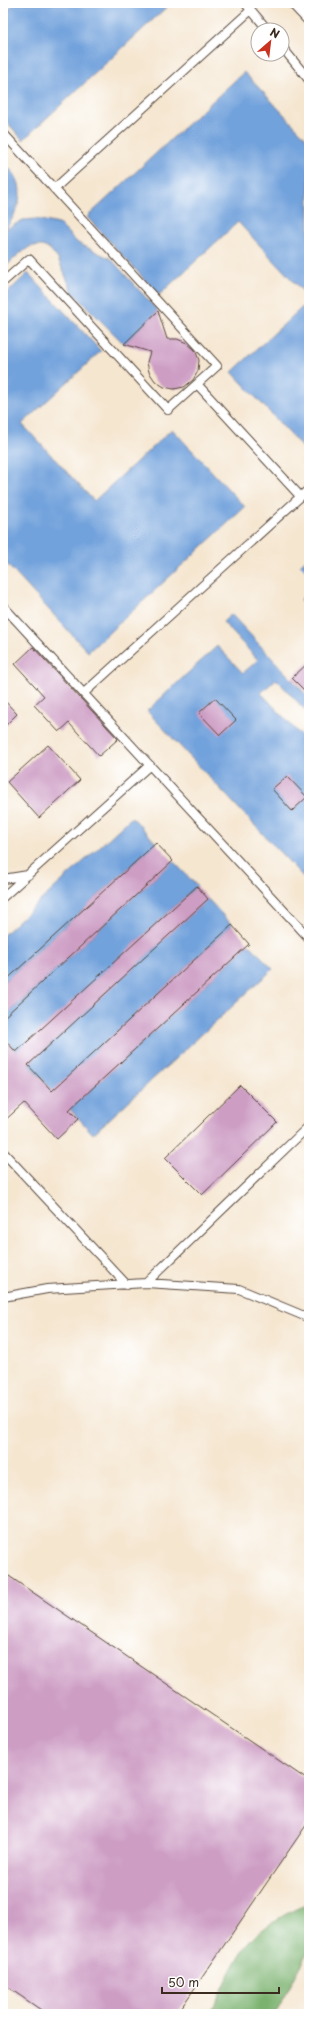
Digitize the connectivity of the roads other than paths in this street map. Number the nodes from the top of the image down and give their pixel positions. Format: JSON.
{"nodes":[{"id":1,"x":245,"y":3,"type":"edge"},
{"id":2,"x":291,"y":3,"type":"edge"},
{"id":3,"x":251,"y":10,"type":"junction"},
{"id":4,"x":261,"y":22,"type":"edge"},
{"id":5,"x":309,"y":22,"type":"edge"},
{"id":6,"x":290,"y":57,"type":"edge"},
{"id":7,"x":309,"y":80,"type":"edge"},
{"id":8,"x":3,"y":132,"type":"edge"},
{"id":9,"x":54,"y":189,"type":"junction"},
{"id":10,"x":3,"y":282,"type":"edge"},
{"id":11,"x":197,"y":384,"type":"junction"},
{"id":12,"x":309,"y":489,"type":"edge"},
{"id":13,"x":300,"y":496,"type":"junction"},
{"id":14,"x":3,"y":606,"type":"edge"},
{"id":15,"x":84,"y":694,"type":"junction"},
{"id":16,"x":150,"y":765,"type":"junction"},
{"id":17,"x":28,"y":875,"type":"junction"},
{"id":18,"x":3,"y":879,"type":"edge"},
{"id":19,"x":3,"y":897,"type":"edge"},
{"id":20,"x":309,"y":938,"type":"edge"},
{"id":21,"x":309,"y":1126,"type":"edge"},
{"id":22,"x":3,"y":1152,"type":"edge"},
{"id":23,"x":146,"y":1283,"type":"junction"},
{"id":24,"x":127,"y":1285,"type":"junction"},
{"id":25,"x":3,"y":1297,"type":"edge"},
{"id":26,"x":309,"y":1318,"type":"edge"}],
"edges":[{"from":1,"to":3,"type":"lane"},
{"from":2,"to":5,"type":"lane"},
{"from":3,"to":4,"type":"lane"},
{"from":3,"to":9,"type":"lane"},
{"from":6,"to":7,"type":"lane"},
{"from":8,"to":9,"type":"lane"},
{"from":9,"to":11,"type":"lane"},
{"from":10,"to":11,"type":"lane"},
{"from":11,"to":13,"type":"lane"},
{"from":12,"to":13,"type":"lane"},
{"from":13,"to":15,"type":"lane"},
{"from":14,"to":15,"type":"lane"},
{"from":15,"to":16,"type":"lane"},
{"from":16,"to":17,"type":"lane"},
{"from":16,"to":20,"type":"lane"},
{"from":17,"to":18,"type":"lane"},
{"from":17,"to":19,"type":"lane"},
{"from":21,"to":23,"type":"lane"},
{"from":22,"to":24,"type":"lane"},
{"from":23,"to":24,"type":"lane"},
{"from":23,"to":26,"type":"lane"},
{"from":24,"to":25,"type":"lane"}]}
